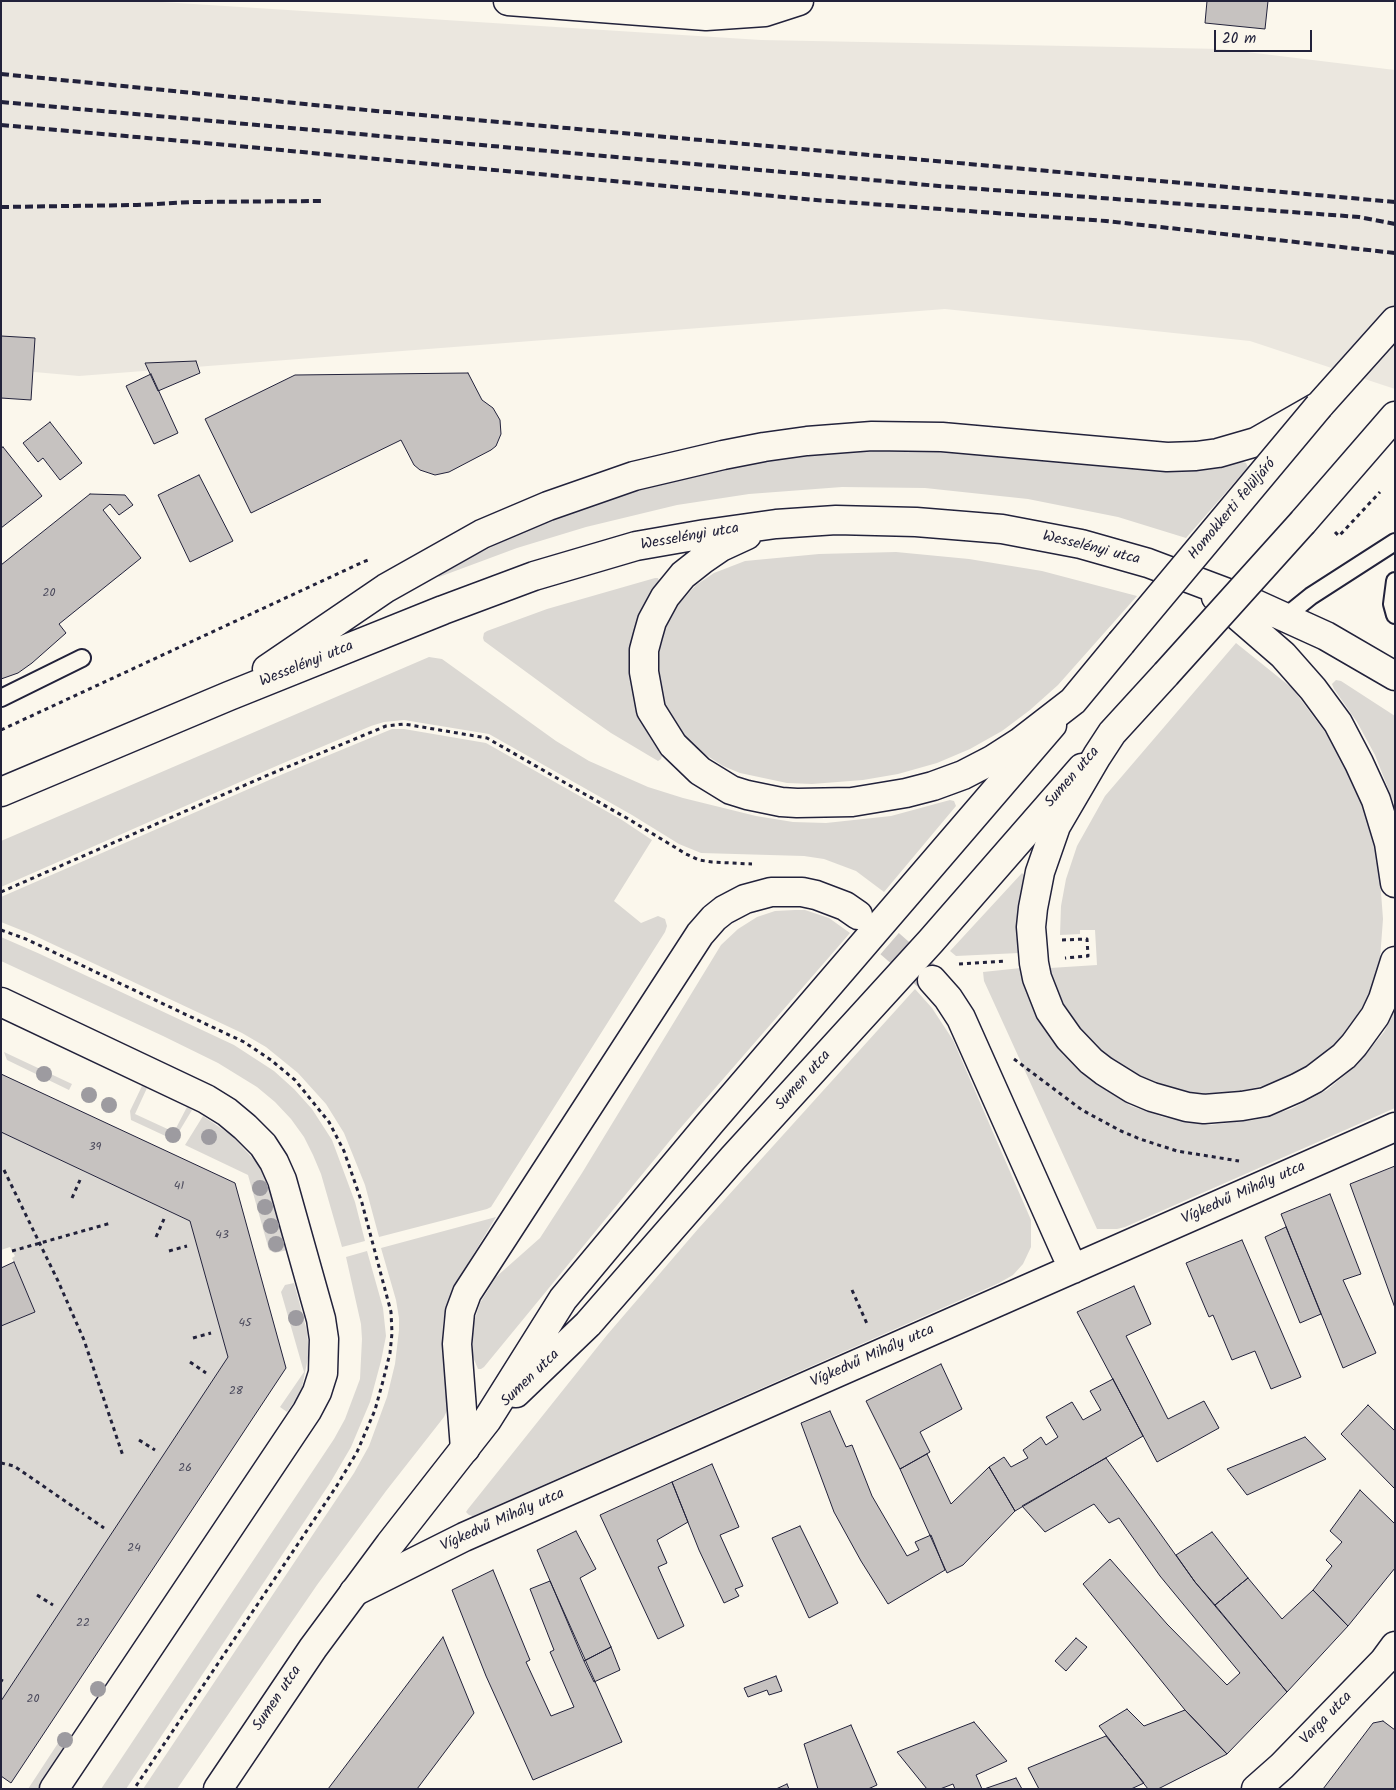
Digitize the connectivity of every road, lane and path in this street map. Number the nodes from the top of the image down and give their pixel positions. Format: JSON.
{"nodes":[{"id":1,"x":508,"y":1,"type":"edge"},
{"id":2,"x":799,"y":1,"type":"edge"},
{"id":3,"x":1395,"y":321,"type":"edge"},
{"id":4,"x":1319,"y":406,"type":"junction"},
{"id":5,"x":1395,"y":416,"type":"edge"},
{"id":6,"x":1380,"y":492,"type":"dead end"},
{"id":7,"x":776,"y":524,"type":"junction"},
{"id":8,"x":1328,"y":527,"type":"dead end"},
{"id":9,"x":1395,"y":542,"type":"edge"},
{"id":10,"x":1176,"y":573,"type":"junction"},
{"id":11,"x":1395,"y":581,"type":"edge"},
{"id":12,"x":1395,"y":616,"type":"edge"},
{"id":13,"x":1285,"y":617,"type":"junction"},
{"id":14,"x":82,"y":658,"type":"dead end"},
{"id":15,"x":1395,"y":676,"type":"edge"},
{"id":16,"x":229,"y":696,"type":"junction"},
{"id":17,"x":1,"y":698,"type":"edge"},
{"id":18,"x":1073,"y":700,"type":"junction"},
{"id":19,"x":1112,"y":733,"type":"junction"},
{"id":20,"x":1,"y":792,"type":"edge"},
{"id":21,"x":753,"y":864,"type":"dead end"},
{"id":22,"x":1395,"y":882,"type":"edge"},
{"id":23,"x":1,"y":892,"type":"edge"},
{"id":24,"x":858,"y":915,"type":"tunnel mouth"},
{"id":25,"x":1,"y":930,"type":"edge"},
{"id":26,"x":1053,"y":941,"type":"dead end"},
{"id":27,"x":1063,"y":958,"type":"dead end"},
{"id":28,"x":1014,"y":961,"type":"dead end"},
{"id":29,"x":1395,"y":961,"type":"edge"},
{"id":30,"x":943,"y":972,"type":"joint"},
{"id":31,"x":1,"y":1002,"type":"edge"},
{"id":32,"x":1395,"y":1127,"type":"edge"},
{"id":33,"x":4,"y":1170,"type":"dead end"},
{"id":34,"x":80,"y":1180,"type":"dead end"},
{"id":35,"x":72,"y":1198,"type":"dead end"},
{"id":36,"x":164,"y":1219,"type":"dead end"},
{"id":37,"x":111,"y":1223,"type":"dead end"},
{"id":38,"x":156,"y":1237,"type":"dead end"},
{"id":39,"x":39,"y":1243,"type":"junction"},
{"id":40,"x":187,"y":1246,"type":"dead end"},
{"id":41,"x":12,"y":1251,"type":"dead end"},
{"id":42,"x":169,"y":1251,"type":"dead end"},
{"id":43,"x":1072,"y":1269,"type":"junction"},
{"id":44,"x":852,"y":1290,"type":"dead end"},
{"id":45,"x":211,"y":1333,"type":"dead end"},
{"id":46,"x":192,"y":1338,"type":"dead end"},
{"id":47,"x":880,"y":1354,"type":"junction"},
{"id":48,"x":190,"y":1362,"type":"dead end"},
{"id":49,"x":206,"y":1373,"type":"dead end"},
{"id":50,"x":488,"y":1420,"type":"junction"},
{"id":51,"x":139,"y":1440,"type":"dead end"},
{"id":52,"x":465,"y":1449,"type":"junction"},
{"id":53,"x":155,"y":1450,"type":"dead end"},
{"id":54,"x":122,"y":1456,"type":"dead end"},
{"id":55,"x":1,"y":1463,"type":"edge"},
{"id":56,"x":84,"y":1514,"type":"dead end"},
{"id":57,"x":88,"y":1516,"type":"dead end"},
{"id":58,"x":104,"y":1528,"type":"dead end"},
{"id":59,"x":354,"y":1592,"type":"junction"},
{"id":60,"x":37,"y":1595,"type":"dead end"},
{"id":61,"x":53,"y":1605,"type":"dead end"},
{"id":62,"x":1391,"y":1659,"type":"edge"},
{"id":63,"x":54,"y":1789,"type":"edge"},
{"id":64,"x":134,"y":1789,"type":"edge"},
{"id":65,"x":218,"y":1789,"type":"edge"},
{"id":66,"x":1256,"y":1789,"type":"edge"}],
"edges":[{"from":1,"to":2,"type":"street"},
{"from":3,"to":4,"type":"street","name":"Homokkerti felüljáró"},
{"from":4,"to":16,"type":"street"},
{"from":4,"to":18,"type":"street","name":"Homokkerti felüljáró","bridge":true},
{"from":5,"to":19,"type":"street","bridge":true},
{"from":6,"to":8,"type":"path"},
{"from":7,"to":10,"type":"street","name":"Wesselényi utca"},
{"from":7,"to":16,"type":"street","name":"Wesselényi utca"},
{"from":7,"to":18,"type":"street"},
{"from":9,"to":13,"type":"lane"},
{"from":10,"to":13,"type":"street","name":"Wesselényi utca"},
{"from":10,"to":22,"type":"street"},
{"from":11,"to":12,"type":"lane"},
{"from":13,"to":15,"type":"street","name":"Wesselényi utca"},
{"from":14,"to":17,"type":"lane"},
{"from":16,"to":20,"type":"street","name":"Wesselényi utca"},
{"from":18,"to":50,"type":"street","name":"Sumen utca"},
{"from":19,"to":29,"type":"street"},
{"from":19,"to":50,"type":"street","name":"Sumen utca"},
{"from":21,"to":23,"type":"path"},
{"from":24,"to":52,"type":"street"},
{"from":25,"to":64,"type":"path"},
{"from":26,"to":27,"type":"path"},
{"from":28,"to":30,"type":"path"},
{"from":30,"to":43,"type":"street"},
{"from":31,"to":63,"type":"street"},
{"from":32,"to":43,"type":"street","name":"Vígkedvű Mihály utca"},
{"from":33,"to":39,"type":"path"},
{"from":34,"to":35,"type":"path"},
{"from":36,"to":38,"type":"path"},
{"from":37,"to":39,"type":"path"},
{"from":39,"to":41,"type":"path"},
{"from":39,"to":54,"type":"path"},
{"from":40,"to":42,"type":"path"},
{"from":43,"to":47,"type":"street","name":"Vígkedvű Mihály utca"},
{"from":44,"to":47,"type":"path"},
{"from":45,"to":46,"type":"path"},
{"from":47,"to":59,"type":"street","name":"Vígkedvű Mihály utca"},
{"from":48,"to":49,"type":"path"},
{"from":50,"to":52,"type":"street","name":"Sumen utca"},
{"from":51,"to":53,"type":"path"},
{"from":52,"to":59,"type":"street","name":"Sumen utca"},
{"from":55,"to":56,"type":"path"},
{"from":57,"to":58,"type":"path"},
{"from":59,"to":65,"type":"street","name":"Sumen utca"},
{"from":60,"to":61,"type":"path"},
{"from":62,"to":66,"type":"street","name":"Varga utca"}]}
